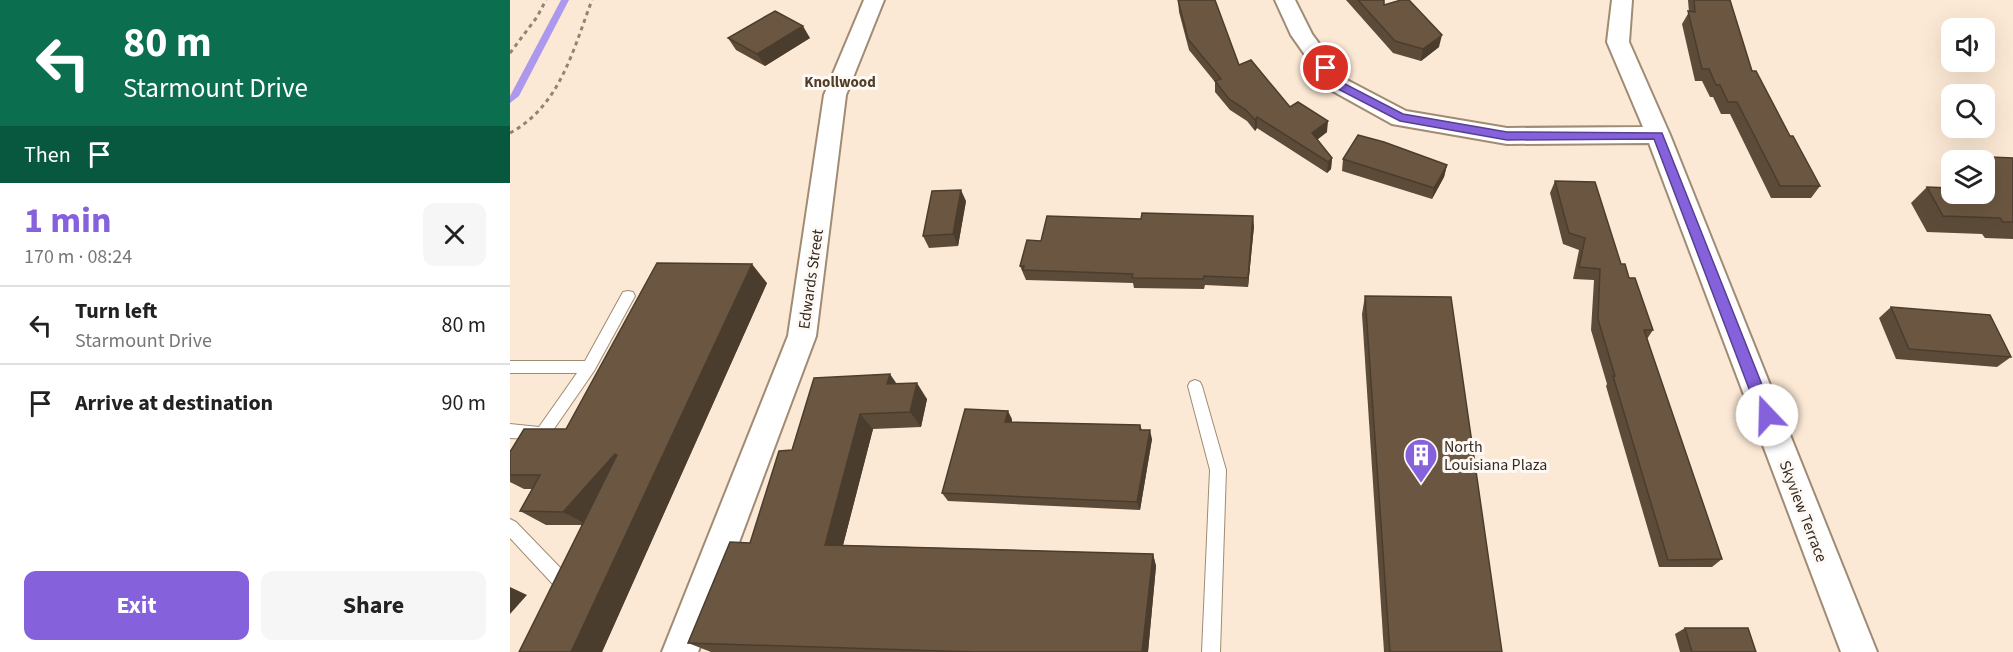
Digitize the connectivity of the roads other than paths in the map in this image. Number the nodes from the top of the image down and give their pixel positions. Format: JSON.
{"nodes":[{"id":1,"x":874,"y":0,"type":"edge"},
{"id":2,"x":1285,"y":0,"type":"edge"},
{"id":3,"x":1622,"y":0,"type":"edge"},
{"id":4,"x":1658,"y":135,"type":"junction"},
{"id":5,"x":628,"y":296,"type":"dead end"},
{"id":6,"x":510,"y":367,"type":"edge"},
{"id":7,"x":589,"y":367,"type":"junction"},
{"id":8,"x":1195,"y":386,"type":"dead end"},
{"id":9,"x":510,"y":431,"type":"edge"},
{"id":10,"x":542,"y":433,"type":"junction"},
{"id":11,"x":530,"y":451,"type":"edge"},
{"id":12,"x":510,"y":527,"type":"edge"},
{"id":13,"x":568,"y":588,"type":"edge"},
{"id":14,"x":681,"y":652,"type":"edge"},
{"id":15,"x":1210,"y":652,"type":"edge"},
{"id":16,"x":1859,"y":652,"type":"edge"}],
"edges":[{"from":1,"to":14,"type":"street","name":"Edwards Street"},
{"from":2,"to":4,"type":"street"},
{"from":3,"to":4,"type":"street","name":"Skyview Terrace"},
{"from":4,"to":16,"type":"street","name":"Skyview Terrace"},
{"from":5,"to":7,"type":"lane"},
{"from":6,"to":7,"type":"lane"},
{"from":7,"to":10,"type":"lane"},
{"from":8,"to":15,"type":"lane"},
{"from":9,"to":10,"type":"lane"},
{"from":10,"to":11,"type":"lane"},
{"from":12,"to":13,"type":"lane"}]}
